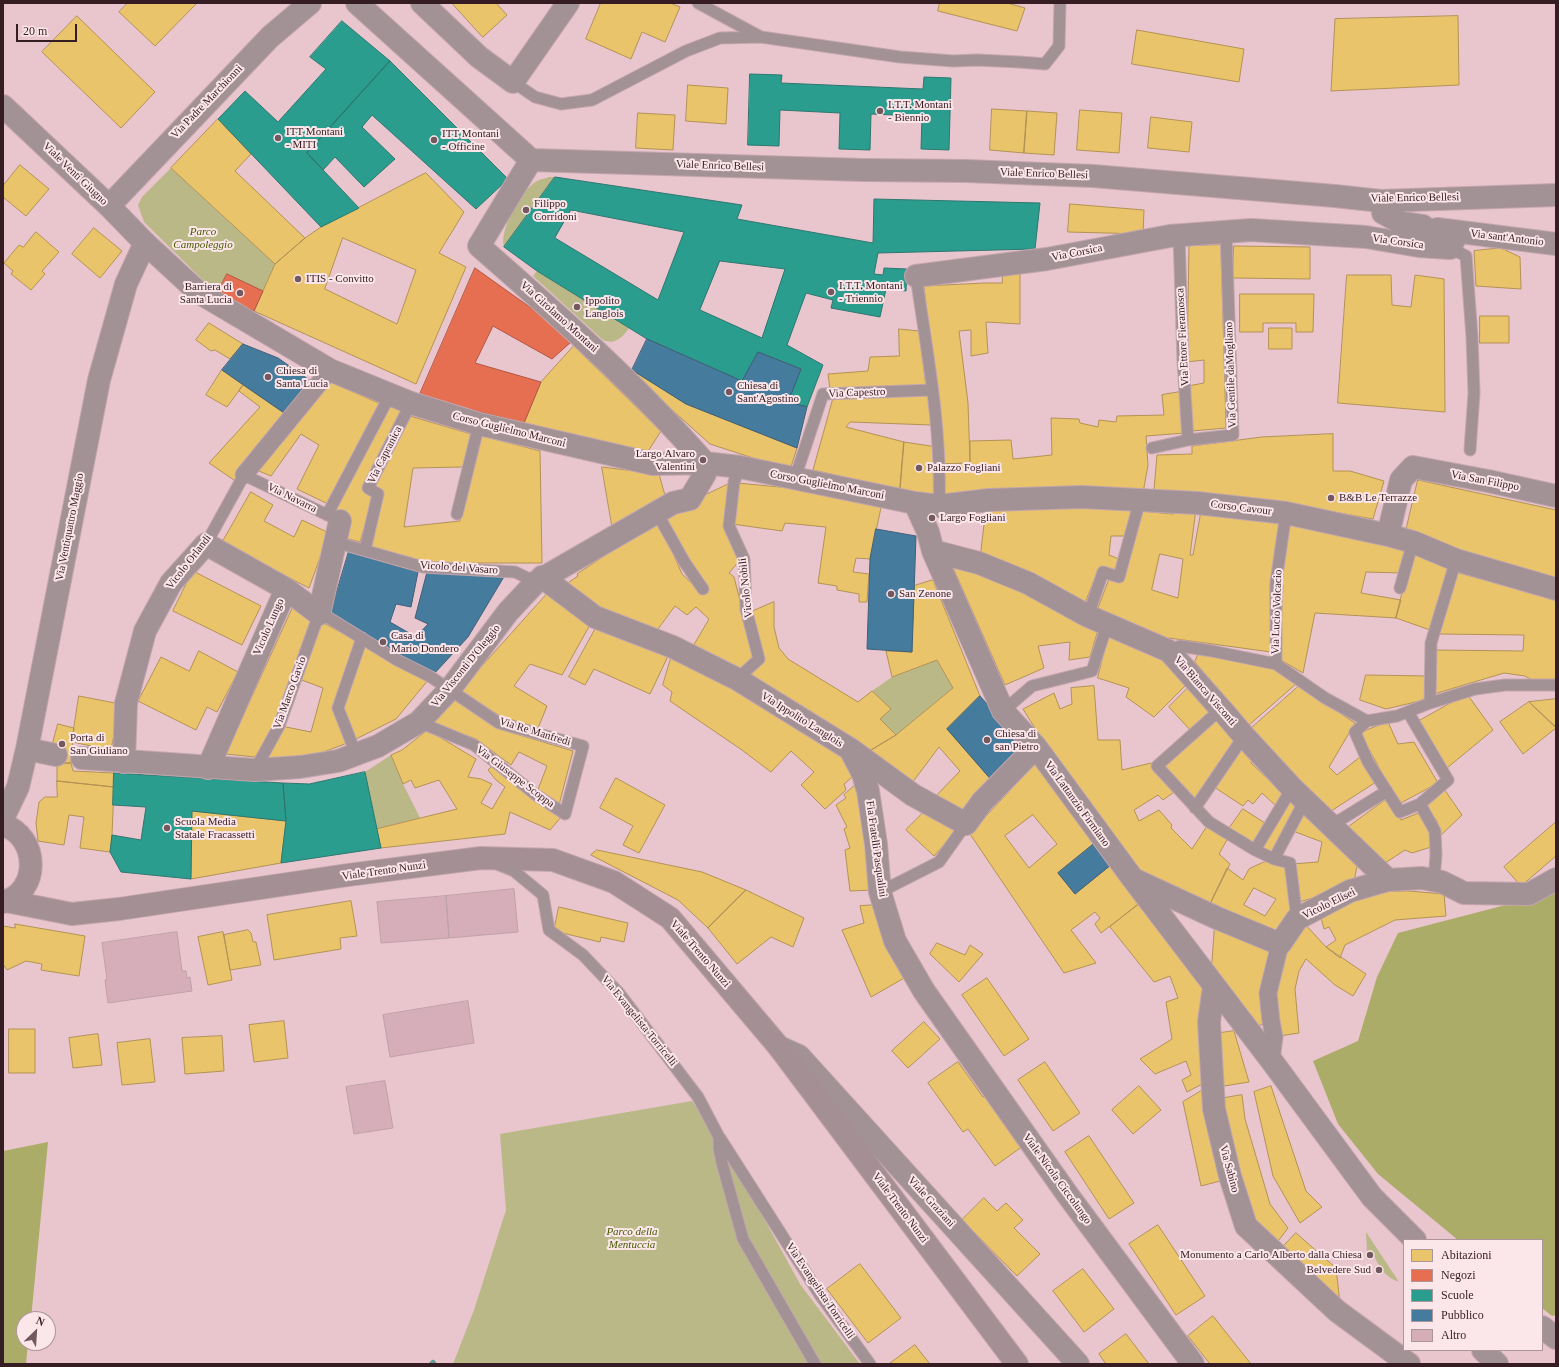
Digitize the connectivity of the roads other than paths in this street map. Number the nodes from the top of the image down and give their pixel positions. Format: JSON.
{"nodes":[{"id":1,"x":310,"y":3,"type":"edge"},
{"id":2,"x":357,"y":3,"type":"edge"},
{"id":3,"x":422,"y":3,"type":"edge"},
{"id":4,"x":568,"y":3,"type":"edge"},
{"id":5,"x":698,"y":3,"type":"edge"},
{"id":6,"x":1060,"y":3,"type":"edge"},
{"id":7,"x":761,"y":37,"type":"junction"},
{"id":8,"x":513,"y":82,"type":"junction"},
{"id":9,"x":3,"y":106,"type":"edge"},
{"id":10,"x":531,"y":160,"type":"junction"},
{"id":11,"x":1556,"y":195,"type":"edge"},
{"id":12,"x":1381,"y":201,"type":"junction"},
{"id":13,"x":109,"y":206,"type":"junction"},
{"id":14,"x":1226,"y":232,"type":"junction"},
{"id":15,"x":1442,"y":234,"type":"junction"},
{"id":16,"x":1179,"y":235,"type":"junction"},
{"id":17,"x":145,"y":243,"type":"junction"},
{"id":18,"x":1556,"y":244,"type":"edge"},
{"id":19,"x":916,"y":276,"type":"joint"},
{"id":20,"x":330,"y":370,"type":"junction"},
{"id":21,"x":932,"y":390,"type":"junction"},
{"id":22,"x":390,"y":395,"type":"junction"},
{"id":23,"x":411,"y":403,"type":"junction"},
{"id":24,"x":478,"y":424,"type":"junction"},
{"id":25,"x":1188,"y":440,"type":"junction"},
{"id":26,"x":1152,"y":448,"type":"dead end"},
{"id":27,"x":1470,"y":450,"type":"dead end"},
{"id":28,"x":705,"y":463,"type":"junction"},
{"id":29,"x":740,"y":467,"type":"junction"},
{"id":30,"x":244,"y":475,"type":"junction"},
{"id":31,"x":795,"y":478,"type":"junction"},
{"id":32,"x":1556,"y":496,"type":"edge"},
{"id":33,"x":1140,"y":500,"type":"junction"},
{"id":34,"x":915,"y":503,"type":"junction"},
{"id":35,"x":939,"y":506,"type":"junction"},
{"id":36,"x":657,"y":513,"type":"junction"},
{"id":37,"x":1286,"y":513,"type":"junction"},
{"id":38,"x":456,"y":514,"type":"dead end"},
{"id":39,"x":333,"y":518,"type":"junction"},
{"id":40,"x":1388,"y":535,"type":"junction"},
{"id":41,"x":335,"y":542,"type":"junction"},
{"id":42,"x":1413,"y":542,"type":"junction"},
{"id":43,"x":206,"y":544,"type":"junction"},
{"id":44,"x":365,"y":550,"type":"junction"},
{"id":45,"x":933,"y":551,"type":"junction"},
{"id":46,"x":1456,"y":560,"type":"junction"},
{"id":47,"x":539,"y":579,"type":"junction"},
{"id":48,"x":1400,"y":588,"type":"dead end"},
{"id":49,"x":286,"y":589,"type":"junction"},
{"id":50,"x":703,"y":589,"type":"dead end"},
{"id":51,"x":1556,"y":590,"type":"edge"},
{"id":52,"x":319,"y":614,"type":"junction"},
{"id":53,"x":1098,"y":620,"type":"junction"},
{"id":54,"x":362,"y":638,"type":"junction"},
{"id":55,"x":1169,"y":650,"type":"junction"},
{"id":56,"x":1276,"y":664,"type":"junction"},
{"id":57,"x":736,"y":679,"type":"junction"},
{"id":58,"x":1556,"y":685,"type":"edge"},
{"id":59,"x":450,"y":689,"type":"junction"},
{"id":60,"x":1430,"y":703,"type":"junction"},
{"id":61,"x":1221,"y":709,"type":"junction"},
{"id":62,"x":1003,"y":711,"type":"junction"},
{"id":63,"x":1408,"y":712,"type":"junction"},
{"id":64,"x":1367,"y":721,"type":"junction"},
{"id":65,"x":419,"y":722,"type":"junction"},
{"id":66,"x":1244,"y":736,"type":"junction"},
{"id":67,"x":1036,"y":747,"type":"junction"},
{"id":68,"x":27,"y":749,"type":"junction"},
{"id":69,"x":850,"y":749,"type":"junction"},
{"id":70,"x":356,"y":754,"type":"junction"},
{"id":71,"x":56,"y":755,"type":"dead end"},
{"id":72,"x":82,"y":758,"type":"dead end"},
{"id":73,"x":124,"y":762,"type":"junction"},
{"id":74,"x":208,"y":768,"type":"junction"},
{"id":75,"x":255,"y":770,"type":"junction"},
{"id":76,"x":1387,"y":790,"type":"junction"},
{"id":77,"x":1298,"y":794,"type":"junction"},
{"id":78,"x":1420,"y":804,"type":"junction"},
{"id":79,"x":1195,"y":808,"type":"junction"},
{"id":80,"x":565,"y":814,"type":"joint"},
{"id":81,"x":5,"y":819,"type":"edge"},
{"id":82,"x":966,"y":824,"type":"junction"},
{"id":83,"x":1332,"y":825,"type":"junction"},
{"id":84,"x":1254,"y":850,"type":"junction"},
{"id":85,"x":482,"y":858,"type":"junction"},
{"id":86,"x":1274,"y":859,"type":"junction"},
{"id":87,"x":1133,"y":879,"type":"junction"},
{"id":88,"x":1556,"y":879,"type":"edge"},
{"id":89,"x":1388,"y":880,"type":"junction"},
{"id":90,"x":1434,"y":880,"type":"junction"},
{"id":91,"x":26,"y":884,"type":"junction"},
{"id":92,"x":880,"y":892,"type":"junction"},
{"id":93,"x":5,"y":902,"type":"edge"},
{"id":94,"x":72,"y":914,"type":"junction"},
{"id":95,"x":1297,"y":919,"type":"junction"},
{"id":96,"x":1280,"y":944,"type":"junction"},
{"id":97,"x":1214,"y":986,"type":"junction"},
{"id":98,"x":924,"y":991,"type":"joint"},
{"id":99,"x":779,"y":1047,"type":"junction"},
{"id":100,"x":1271,"y":1060,"type":"junction"},
{"id":101,"x":719,"y":1137,"type":"junction"},
{"id":102,"x":1414,"y":1239,"type":"edge"},
{"id":103,"x":1543,"y":1328,"type":"edge"},
{"id":104,"x":1556,"y":1338,"type":"edge"},
{"id":105,"x":1485,"y":1351,"type":"edge"},
{"id":106,"x":815,"y":1364,"type":"edge"},
{"id":107,"x":870,"y":1364,"type":"edge"},
{"id":108,"x":1017,"y":1364,"type":"edge"},
{"id":109,"x":1078,"y":1364,"type":"edge"},
{"id":110,"x":1193,"y":1364,"type":"edge"},
{"id":111,"x":1410,"y":1364,"type":"edge"},
{"id":112,"x":1497,"y":1364,"type":"edge"}],
"edges":[{"from":1,"to":13,"type":"street","name":"Via Padre Marchionni"},
{"from":2,"to":10,"type":"street"},
{"from":3,"to":8,"type":"street"},
{"from":4,"to":8,"type":"street"},
{"from":5,"to":7,"type":"lane"},
{"from":6,"to":7,"type":"lane"},
{"from":7,"to":8,"type":"lane"},
{"from":9,"to":13,"type":"street","name":"Viale Venti Giugno"},
{"from":10,"to":12,"type":"street","name":"Viale Enrico Bellesi"},
{"from":10,"to":28,"type":"street","name":"Via Girolamo Montani"},
{"from":11,"to":12,"type":"street","name":"Viale Enrico Bellesi"},
{"from":12,"to":15,"type":"street"},
{"from":13,"to":17,"type":"street","name":"Viale Venti Giugno"},
{"from":14,"to":15,"type":"street","name":"Via Corsica"},
{"from":14,"to":16,"type":"street","name":"Via Corsica"},
{"from":14,"to":25,"type":"lane","name":"Via Gentile daMogliano"},
{"from":15,"to":18,"type":"street","name":"Via sant'Antonio"},
{"from":15,"to":27,"type":"lane"},
{"from":16,"to":19,"type":"street","name":"Via Corsica"},
{"from":16,"to":25,"type":"lane","name":"Via Ettore Fieramosca"},
{"from":17,"to":20,"type":"street","name":"Corso Guglielmo Marconi"},
{"from":17,"to":68,"type":"street","name":"Via Ventiquattro Maggio"},
{"from":19,"to":21,"type":"lane","name":"Via Corsica"},
{"from":20,"to":22,"type":"street","name":"Corso Guglielmo Marconi"},
{"from":20,"to":30,"type":"street","name":"Vicolo Orlandi"},
{"from":21,"to":31,"type":"lane","name":"Via Capestro"},
{"from":21,"to":35,"type":"lane","name":"Via Corsica"},
{"from":22,"to":23,"type":"street","name":"Corso Guglielmo Marconi"},
{"from":22,"to":39,"type":"lane"},
{"from":23,"to":24,"type":"street","name":"Corso Guglielmo Marconi"},
{"from":23,"to":44,"type":"lane","name":"Via Capranica"},
{"from":24,"to":28,"type":"street","name":"Corso Guglielmo Marconi"},
{"from":24,"to":38,"type":"lane"},
{"from":25,"to":26,"type":"lane","name":"Via Gentile daMogliano"},
{"from":28,"to":29,"type":"street","name":"Corso Guglielmo Marconi"},
{"from":28,"to":36,"type":"street","name":"Via Visconti D'Oleggio"},
{"from":29,"to":31,"type":"street","name":"Corso Guglielmo Marconi"},
{"from":29,"to":57,"type":"lane","name":"Vicolo Nobili"},
{"from":30,"to":39,"type":"lane","name":"Via Navarra"},
{"from":30,"to":43,"type":"lane","name":"Vicolo Orlandi"},
{"from":31,"to":34,"type":"street","name":"Corso Guglielmo Marconi"},
{"from":32,"to":40,"type":"street","name":"Via San Filippo"},
{"from":33,"to":35,"type":"street","name":"Corso Cavour"},
{"from":33,"to":37,"type":"street","name":"Corso Cavour"},
{"from":33,"to":53,"type":"lane"},
{"from":34,"to":35,"type":"street","name":"Corso Cavour"},
{"from":34,"to":45,"type":"street","name":"Via Lattanzio Firmiano"},
{"from":36,"to":47,"type":"street","name":"Via Visconti D'Oleggio"},
{"from":36,"to":50,"type":"lane"},
{"from":37,"to":40,"type":"street","name":"Corso Cavour"},
{"from":37,"to":56,"type":"lane","name":"Via Lucio Volcacio"},
{"from":39,"to":41,"type":"street"},
{"from":40,"to":42,"type":"street","name":"Corso Cavour"},
{"from":41,"to":44,"type":"lane","name":"Vicolo del Vasaro"},
{"from":41,"to":52,"type":"street"},
{"from":42,"to":46,"type":"street","name":"Corso Cavour"},
{"from":42,"to":48,"type":"lane"},
{"from":43,"to":49,"type":"street"},
{"from":43,"to":73,"type":"street","name":"Vicolo Orlandi"},
{"from":44,"to":47,"type":"lane","name":"Vicolo del Vasaro"},
{"from":45,"to":53,"type":"street","name":"Via Bianca Visconti"},
{"from":45,"to":62,"type":"street","name":"Via Lattanzio Firmiano"},
{"from":46,"to":51,"type":"street","name":"Corso Cavour"},
{"from":46,"to":60,"type":"lane"},
{"from":47,"to":57,"type":"street","name":"Via Ippolito Langlois"},
{"from":47,"to":59,"type":"street","name":"Via Visconti D'Oleggio"},
{"from":49,"to":52,"type":"street","name":"Vicolo Lungo"},
{"from":49,"to":74,"type":"street","name":"Vicolo Lungo"},
{"from":52,"to":54,"type":"lane"},
{"from":52,"to":75,"type":"lane","name":"Via Marco Gavio"},
{"from":53,"to":55,"type":"street","name":"Via Bianca Visconti"},
{"from":53,"to":62,"type":"lane"},
{"from":54,"to":59,"type":"lane"},
{"from":54,"to":70,"type":"lane"},
{"from":55,"to":56,"type":"lane"},
{"from":55,"to":61,"type":"street","name":"Via Bianca Visconti"},
{"from":56,"to":64,"type":"lane"},
{"from":57,"to":69,"type":"street","name":"Via Ippolito Langlois"},
{"from":58,"to":60,"type":"lane"},
{"from":59,"to":65,"type":"street","name":"Via Visconti D'Oleggio"},
{"from":59,"to":80,"type":"lane","name":"Via Re Manfredi"},
{"from":60,"to":63,"type":"lane"},
{"from":61,"to":66,"type":"street","name":"Via Bianca Visconti"},
{"from":61,"to":79,"type":"lane"},
{"from":62,"to":67,"type":"street","name":"Via Lattanzio Firmiano"},
{"from":63,"to":64,"type":"lane"},
{"from":63,"to":78,"type":"lane"},
{"from":64,"to":76,"type":"lane"},
{"from":65,"to":70,"type":"street","name":"Via Visconti D'Oleggio"},
{"from":65,"to":80,"type":"lane","name":"Via Giuseppe Scoppa"},
{"from":66,"to":77,"type":"street","name":"Via Bianca Visconti"},
{"from":66,"to":79,"type":"lane"},
{"from":67,"to":82,"type":"street"},
{"from":67,"to":87,"type":"street","name":"Via Lattanzio Firmiano"},
{"from":68,"to":71,"type":"street"},
{"from":68,"to":81,"type":"street","name":"Via Ventiquattro Maggio"},
{"from":69,"to":82,"type":"street","name":"Via Ippolito Langlois"},
{"from":69,"to":92,"type":"street","name":"Fia Fratelli Pasqualini"},
{"from":70,"to":75,"type":"street","name":"Via Visconti D'Oleggio"},
{"from":72,"to":73,"type":"street","name":"Via Visconti D'Oleggio"},
{"from":73,"to":74,"type":"street","name":"Via Visconti D'Oleggio"},
{"from":74,"to":75,"type":"street","name":"Via Visconti D'Oleggio"},
{"from":76,"to":78,"type":"lane"},
{"from":76,"to":83,"type":"lane"},
{"from":77,"to":83,"type":"street","name":"Via Bianca Visconti"},
{"from":77,"to":84,"type":"lane"},
{"from":77,"to":86,"type":"lane"},
{"from":78,"to":90,"type":"lane"},
{"from":79,"to":84,"type":"lane"},
{"from":81,"to":91,"type":"main road"},
{"from":82,"to":92,"type":"lane"},
{"from":83,"to":89,"type":"street","name":"Via Bianca Visconti"},
{"from":84,"to":86,"type":"lane"},
{"from":85,"to":94,"type":"main road","name":"Viale Trento Nunzi"},
{"from":85,"to":99,"type":"main road","name":"Viale Trento Nunzi"},
{"from":85,"to":101,"type":"lane","name":"Via Evangelista Torricelli"},
{"from":86,"to":95,"type":"lane"},
{"from":87,"to":96,"type":"street"},
{"from":87,"to":97,"type":"street","name":"Via Lattanzio Firmiano"},
{"from":88,"to":90,"type":"street","name":"Vicolo Elisei"},
{"from":89,"to":90,"type":"street","name":"Vicolo Elisei"},
{"from":89,"to":95,"type":"street","name":"Vicolo Elisei"},
{"from":91,"to":93,"type":"main road"},
{"from":91,"to":94,"type":"main road"},
{"from":92,"to":98,"type":"street","name":"Fia Fratelli Pasqualini"},
{"from":93,"to":94,"type":"main road","name":"Viale Trento Nunzi"},
{"from":95,"to":96,"type":"street","name":"Vicolo Elisei"},
{"from":96,"to":100,"type":"street","name":"Vicolo Elisei"},
{"from":97,"to":100,"type":"street","name":"Via Lattanzio Firmiano"},
{"from":97,"to":111,"type":"street","name":"Via Sabino"},
{"from":98,"to":110,"type":"street","name":"Viale Nicola Ciccolungo"},
{"from":99,"to":108,"type":"main road","name":"Viale Trento Nunzi"},
{"from":99,"to":109,"type":"street","name":"Viale Graziani"},
{"from":100,"to":102,"type":"street","name":"Via Lattanzio Firmiano"},
{"from":101,"to":106,"type":"lane","name":"Via Evangelista Torricelli"},
{"from":101,"to":107,"type":"lane","name":"Via Evangelista Torricelli"},
{"from":103,"to":104,"type":"street"},
{"from":105,"to":112,"type":"street"}]}
